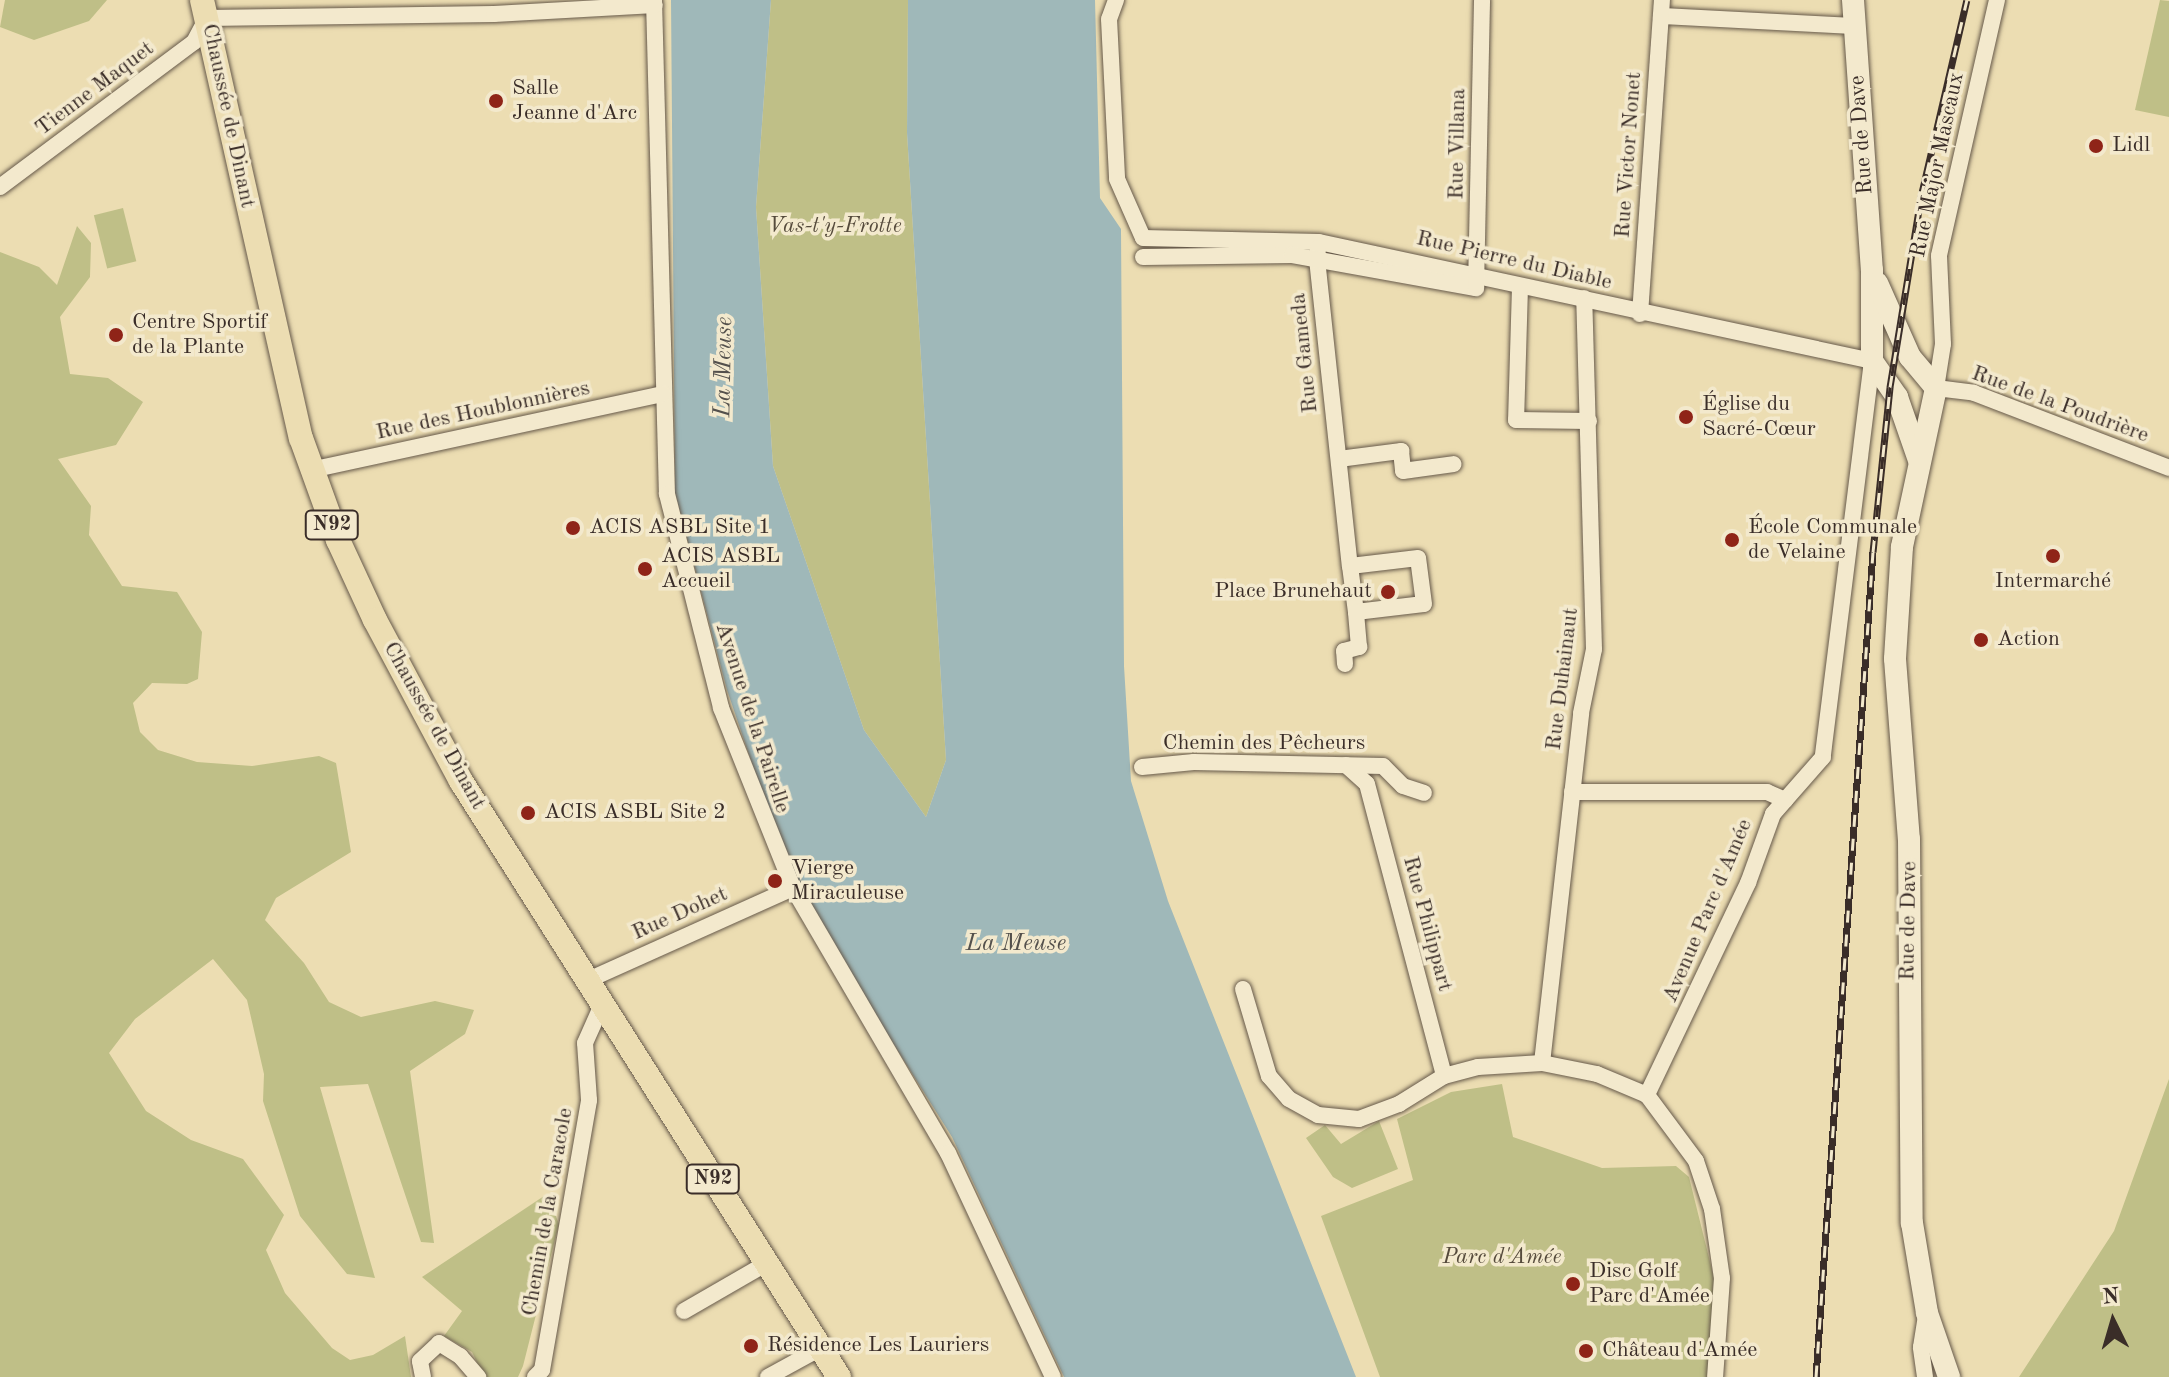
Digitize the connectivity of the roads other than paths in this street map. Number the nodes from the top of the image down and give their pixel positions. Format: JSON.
{"nodes":[{"id":1,"x":1116,"y":0,"type":"edge"},
{"id":2,"x":1482,"y":0,"type":"edge"},
{"id":3,"x":1853,"y":0,"type":"edge"},
{"id":4,"x":1997,"y":0,"type":"edge"},
{"id":5,"x":655,"y":2,"type":"edge"},
{"id":6,"x":1662,"y":8,"type":"edge"},
{"id":7,"x":204,"y":9,"type":"edge"},
{"id":8,"x":1855,"y":26,"type":"junction"},
{"id":9,"x":0,"y":187,"type":"edge"},
{"id":10,"x":1318,"y":250,"type":"junction"},
{"id":11,"x":1143,"y":257,"type":"dead end"},
{"id":12,"x":1872,"y":270,"type":"junction"},
{"id":13,"x":1477,"y":280,"type":"junction"},
{"id":14,"x":1520,"y":287,"type":"junction"},
{"id":15,"x":1584,"y":298,"type":"junction"},
{"id":16,"x":1640,"y":314,"type":"junction"},
{"id":17,"x":1910,"y":357,"type":"junction"},
{"id":18,"x":1872,"y":361,"type":"junction"},
{"id":19,"x":1936,"y":388,"type":"junction"},
{"id":20,"x":663,"y":394,"type":"junction"},
{"id":21,"x":1897,"y":397,"type":"junction"},
{"id":22,"x":1589,"y":421,"type":"junction"},
{"id":23,"x":1339,"y":459,"type":"junction"},
{"id":24,"x":1919,"y":462,"type":"junction"},
{"id":25,"x":1454,"y":464,"type":"dead end"},
{"id":26,"x":2169,"y":468,"type":"edge"},
{"id":27,"x":311,"y":470,"type":"junction"},
{"id":28,"x":1350,"y":566,"type":"junction"},
{"id":29,"x":1356,"y":612,"type":"junction"},
{"id":30,"x":1345,"y":664,"type":"dead end"},
{"id":31,"x":1346,"y":765,"type":"junction"},
{"id":32,"x":1142,"y":767,"type":"dead end"},
{"id":33,"x":1367,"y":784,"type":"junction"},
{"id":34,"x":1403,"y":786,"type":"junction"},
{"id":35,"x":1572,"y":792,"type":"junction"},
{"id":36,"x":1424,"y":793,"type":"dead end"},
{"id":37,"x":1785,"y":800,"type":"junction"},
{"id":38,"x":793,"y":888,"type":"junction"},
{"id":39,"x":586,"y":981,"type":"junction"},
{"id":40,"x":1243,"y":989,"type":"dead end"},
{"id":41,"x":601,"y":1007,"type":"junction"},
{"id":42,"x":1542,"y":1063,"type":"junction"},
{"id":43,"x":1444,"y":1076,"type":"junction"},
{"id":44,"x":1647,"y":1095,"type":"junction"},
{"id":45,"x":767,"y":1263,"type":"junction"},
{"id":46,"x":684,"y":1311,"type":"dead end"},
{"id":47,"x":1927,"y":1313,"type":"junction"},
{"id":48,"x":821,"y":1348,"type":"junction"},
{"id":49,"x":423,"y":1377,"type":"edge"},
{"id":50,"x":478,"y":1377,"type":"edge"},
{"id":51,"x":535,"y":1377,"type":"edge"},
{"id":52,"x":768,"y":1377,"type":"edge"},
{"id":53,"x":839,"y":1377,"type":"edge"},
{"id":54,"x":1053,"y":1377,"type":"edge"},
{"id":55,"x":1715,"y":1377,"type":"edge"},
{"id":56,"x":1925,"y":1377,"type":"edge"},
{"id":57,"x":1949,"y":1377,"type":"edge"}],
"edges":[{"from":1,"to":10,"type":"street","name":"Rue Pierre du Diable"},
{"from":2,"to":13,"type":"street","name":"Rue Villana"},
{"from":3,"to":8,"type":"main road","name":"Rue de Dave"},
{"from":4,"to":19,"type":"street","name":"Rue Major Mascaux"},
{"from":5,"to":7,"type":"street"},
{"from":5,"to":20,"type":"street","name":"Avenue de la Pairelle"},
{"from":6,"to":8,"type":"street"},
{"from":6,"to":16,"type":"street","name":"Rue Victor Nonet"},
{"from":7,"to":9,"type":"street","name":"Tienne Maquet"},
{"from":7,"to":27,"type":"main road","name":"Chaussée de Dinant","number":"N92"},
{"from":8,"to":12,"type":"main road","name":"Rue de Dave"},
{"from":10,"to":11,"type":"street","name":"Rue Pierre du Diable"},
{"from":10,"to":13,"type":"street","name":"Rue Pierre du Diable"},
{"from":10,"to":23,"type":"street","name":"Rue Gameda"},
{"from":12,"to":17,"type":"main road","name":"Rue de Dave"},
{"from":12,"to":18,"type":"main road","name":"Rue de Dave"},
{"from":13,"to":14,"type":"street","name":"Rue Pierre du Diable"},
{"from":14,"to":15,"type":"street","name":"Rue Pierre du Diable"},
{"from":14,"to":22,"type":"street"},
{"from":15,"to":16,"type":"street","name":"Rue Pierre du Diable"},
{"from":15,"to":22,"type":"street","name":"Rue Duhainaut"},
{"from":16,"to":18,"type":"street","name":"Rue Pierre du Diable"},
{"from":17,"to":18,"type":"main road"},
{"from":17,"to":19,"type":"main road","name":"Rue de Dave"},
{"from":18,"to":21,"type":"main road"},
{"from":18,"to":37,"type":"street","name":"Avenue Parc d'Amée"},
{"from":19,"to":21,"type":"main road"},
{"from":19,"to":24,"type":"main road","name":"Rue de Dave"},
{"from":19,"to":26,"type":"street","name":"Rue de la Poudrière"},
{"from":20,"to":27,"type":"street","name":"Rue des Houblonnières"},
{"from":20,"to":38,"type":"street","name":"Avenue de la Pairelle"},
{"from":21,"to":24,"type":"main road"},
{"from":22,"to":35,"type":"street","name":"Rue Duhainaut"},
{"from":23,"to":25,"type":"street"},
{"from":23,"to":28,"type":"street","name":"Rue Gameda"},
{"from":24,"to":47,"type":"main road","name":"Rue de Dave"},
{"from":27,"to":39,"type":"main road","name":"Chaussée de Dinant","number":"N92"},
{"from":28,"to":29,"type":"street"},
{"from":28,"to":29,"type":"street"},
{"from":29,"to":30,"type":"street"},
{"from":31,"to":32,"type":"street","name":"Chemin des Pêcheurs"},
{"from":31,"to":33,"type":"street"},
{"from":31,"to":34,"type":"street","name":"Chemin des Pêcheurs"},
{"from":33,"to":34,"type":"street"},
{"from":33,"to":43,"type":"street","name":"Rue Philippart"},
{"from":34,"to":36,"type":"street","name":"Chemin des Pêcheurs"},
{"from":35,"to":37,"type":"street"},
{"from":35,"to":42,"type":"street","name":"Rue Duhainaut"},
{"from":37,"to":44,"type":"street","name":"Avenue Parc d'Amée"},
{"from":38,"to":39,"type":"street","name":"Rue Dohet"},
{"from":38,"to":54,"type":"street","name":"Avenue de la Pairelle"},
{"from":39,"to":41,"type":"main road","name":"Chaussée de Dinant","number":"N92"},
{"from":40,"to":43,"type":"street"},
{"from":41,"to":45,"type":"main road","name":"Chaussée de Dinant","number":"N92"},
{"from":41,"to":51,"type":"street","name":"Chemin de la Caracole"},
{"from":42,"to":43,"type":"street"},
{"from":42,"to":44,"type":"street"},
{"from":44,"to":55,"type":"street"},
{"from":45,"to":46,"type":"street"},
{"from":45,"to":48,"type":"main road","name":"Chaussée de Dinant","number":"N92"},
{"from":47,"to":56,"type":"street"},
{"from":47,"to":57,"type":"main road","name":"Rue de Dave"},
{"from":48,"to":52,"type":"street"},
{"from":48,"to":53,"type":"main road","name":"Chaussée de Dinant","number":"N92"},
{"from":49,"to":50,"type":"street"}]}
